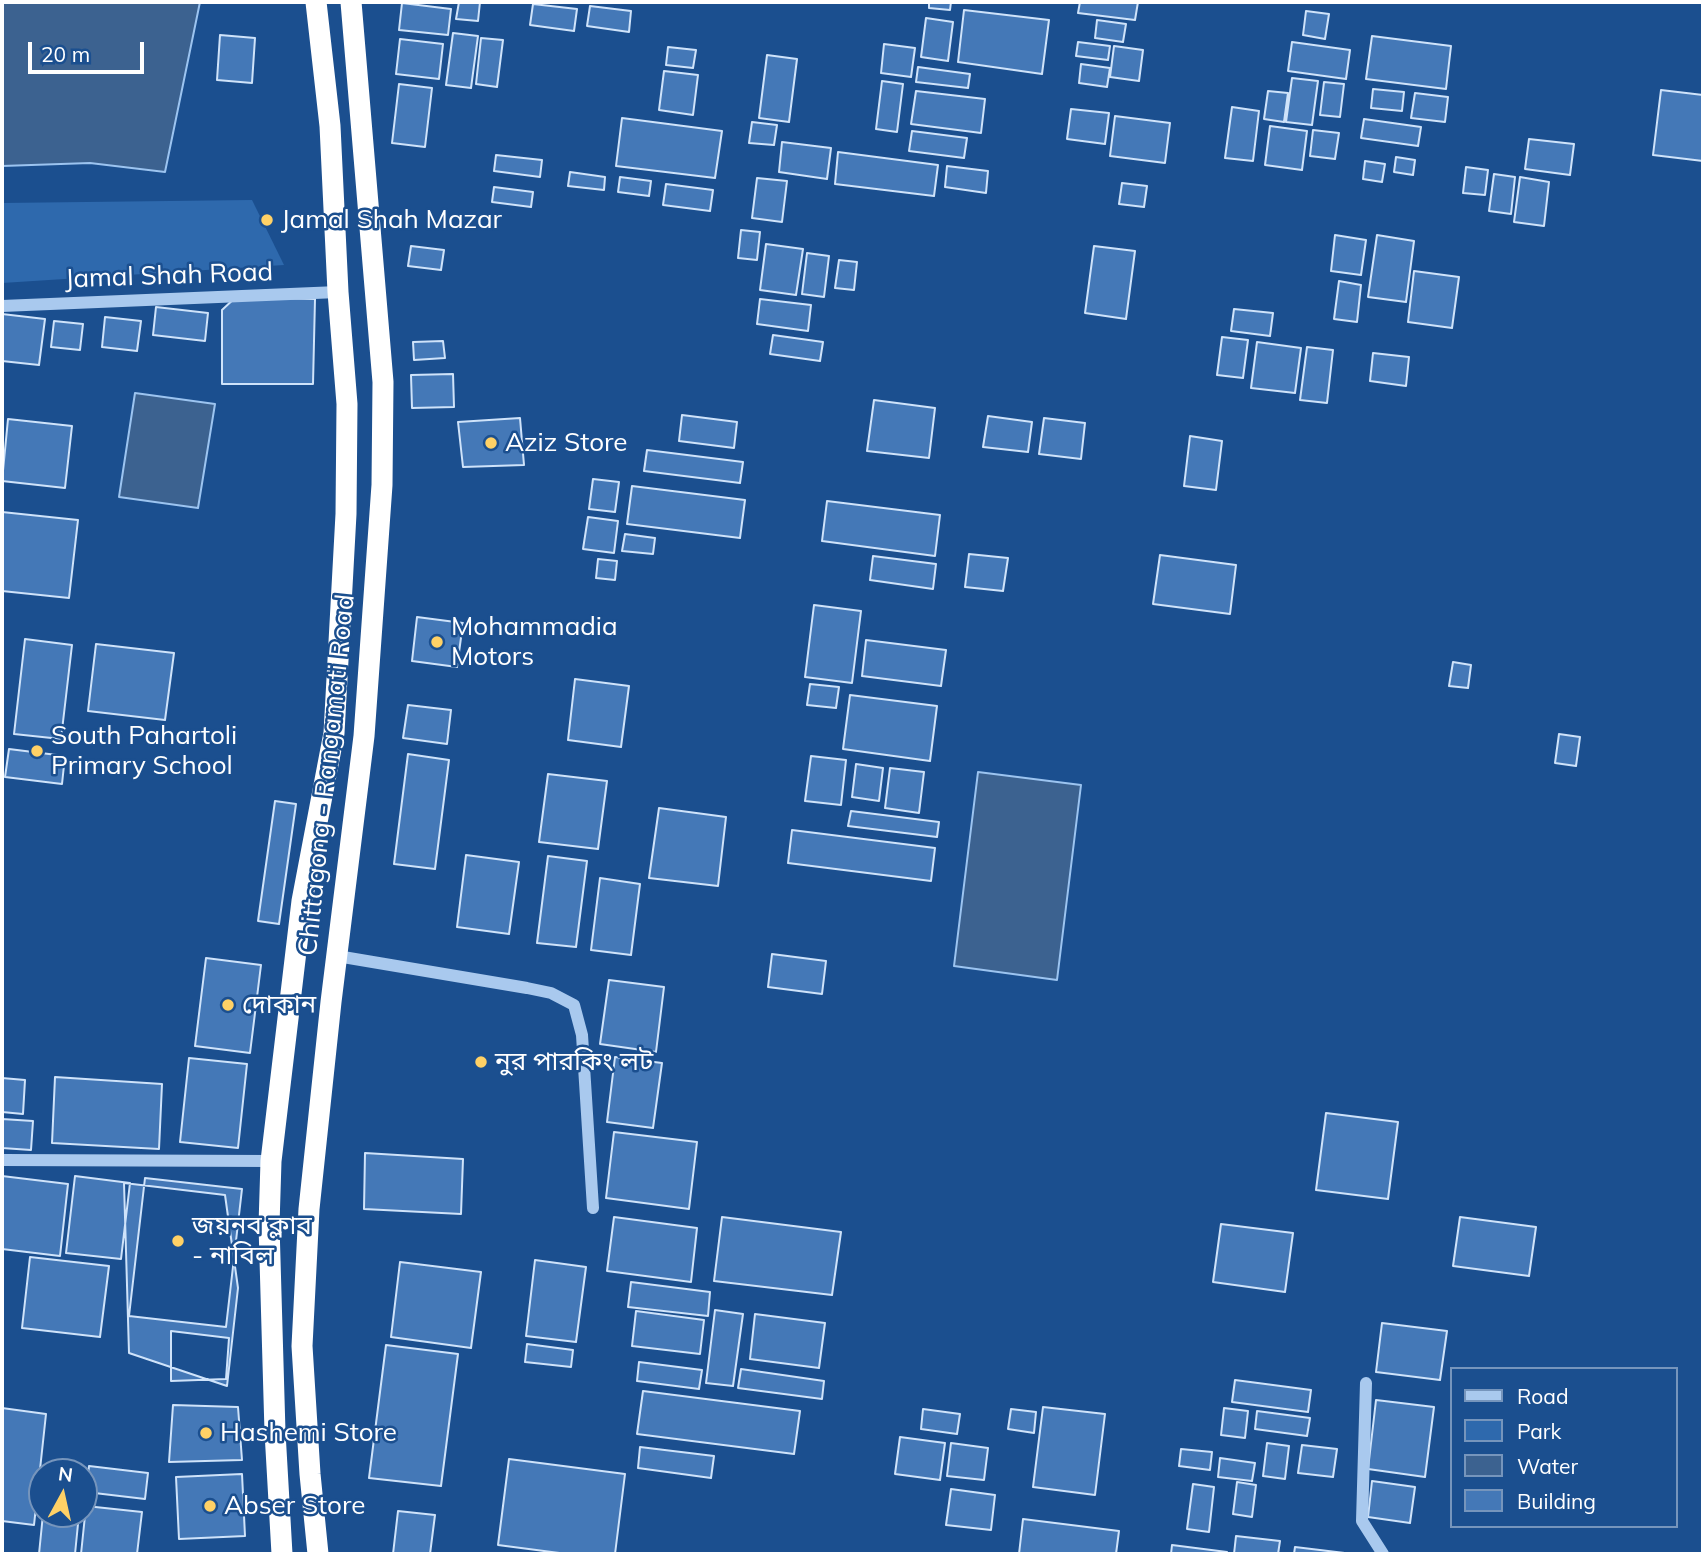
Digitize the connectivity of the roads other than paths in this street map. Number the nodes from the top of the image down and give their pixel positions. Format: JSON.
{"nodes":[{"id":1,"x":316,"y":2,"type":"edge"},
{"id":2,"x":351,"y":2,"type":"edge"},
{"id":3,"x":338,"y":292,"type":"junction"},
{"id":4,"x":2,"y":306,"type":"edge"},
{"id":5,"x":337,"y":956,"type":"junction"},
{"id":6,"x":2,"y":1160,"type":"edge"},
{"id":7,"x":271,"y":1161,"type":"junction"},
{"id":8,"x":593,"y":1208,"type":"dead end"},
{"id":9,"x":1366,"y":1383,"type":"dead end"},
{"id":10,"x":282,"y":1554,"type":"edge"},
{"id":11,"x":318,"y":1554,"type":"edge"},
{"id":12,"x":1383,"y":1554,"type":"edge"}],
"edges":[{"from":1,"to":3,"type":"highway","name":"Chittagong - Rangamati Road"},
{"from":2,"to":5,"type":"highway","name":"Chittagong - Rangamati Road"},
{"from":3,"to":4,"type":"street","name":"Jamal Shah Road"},
{"from":3,"to":7,"type":"highway","name":"Chittagong - Rangamati Road"},
{"from":5,"to":8,"type":"street"},
{"from":5,"to":11,"type":"highway","name":"Chittagong - Rangamati Road"},
{"from":6,"to":7,"type":"street"},
{"from":7,"to":10,"type":"highway","name":"Chittagong - Rangamati Road"},
{"from":9,"to":12,"type":"street"}]}
